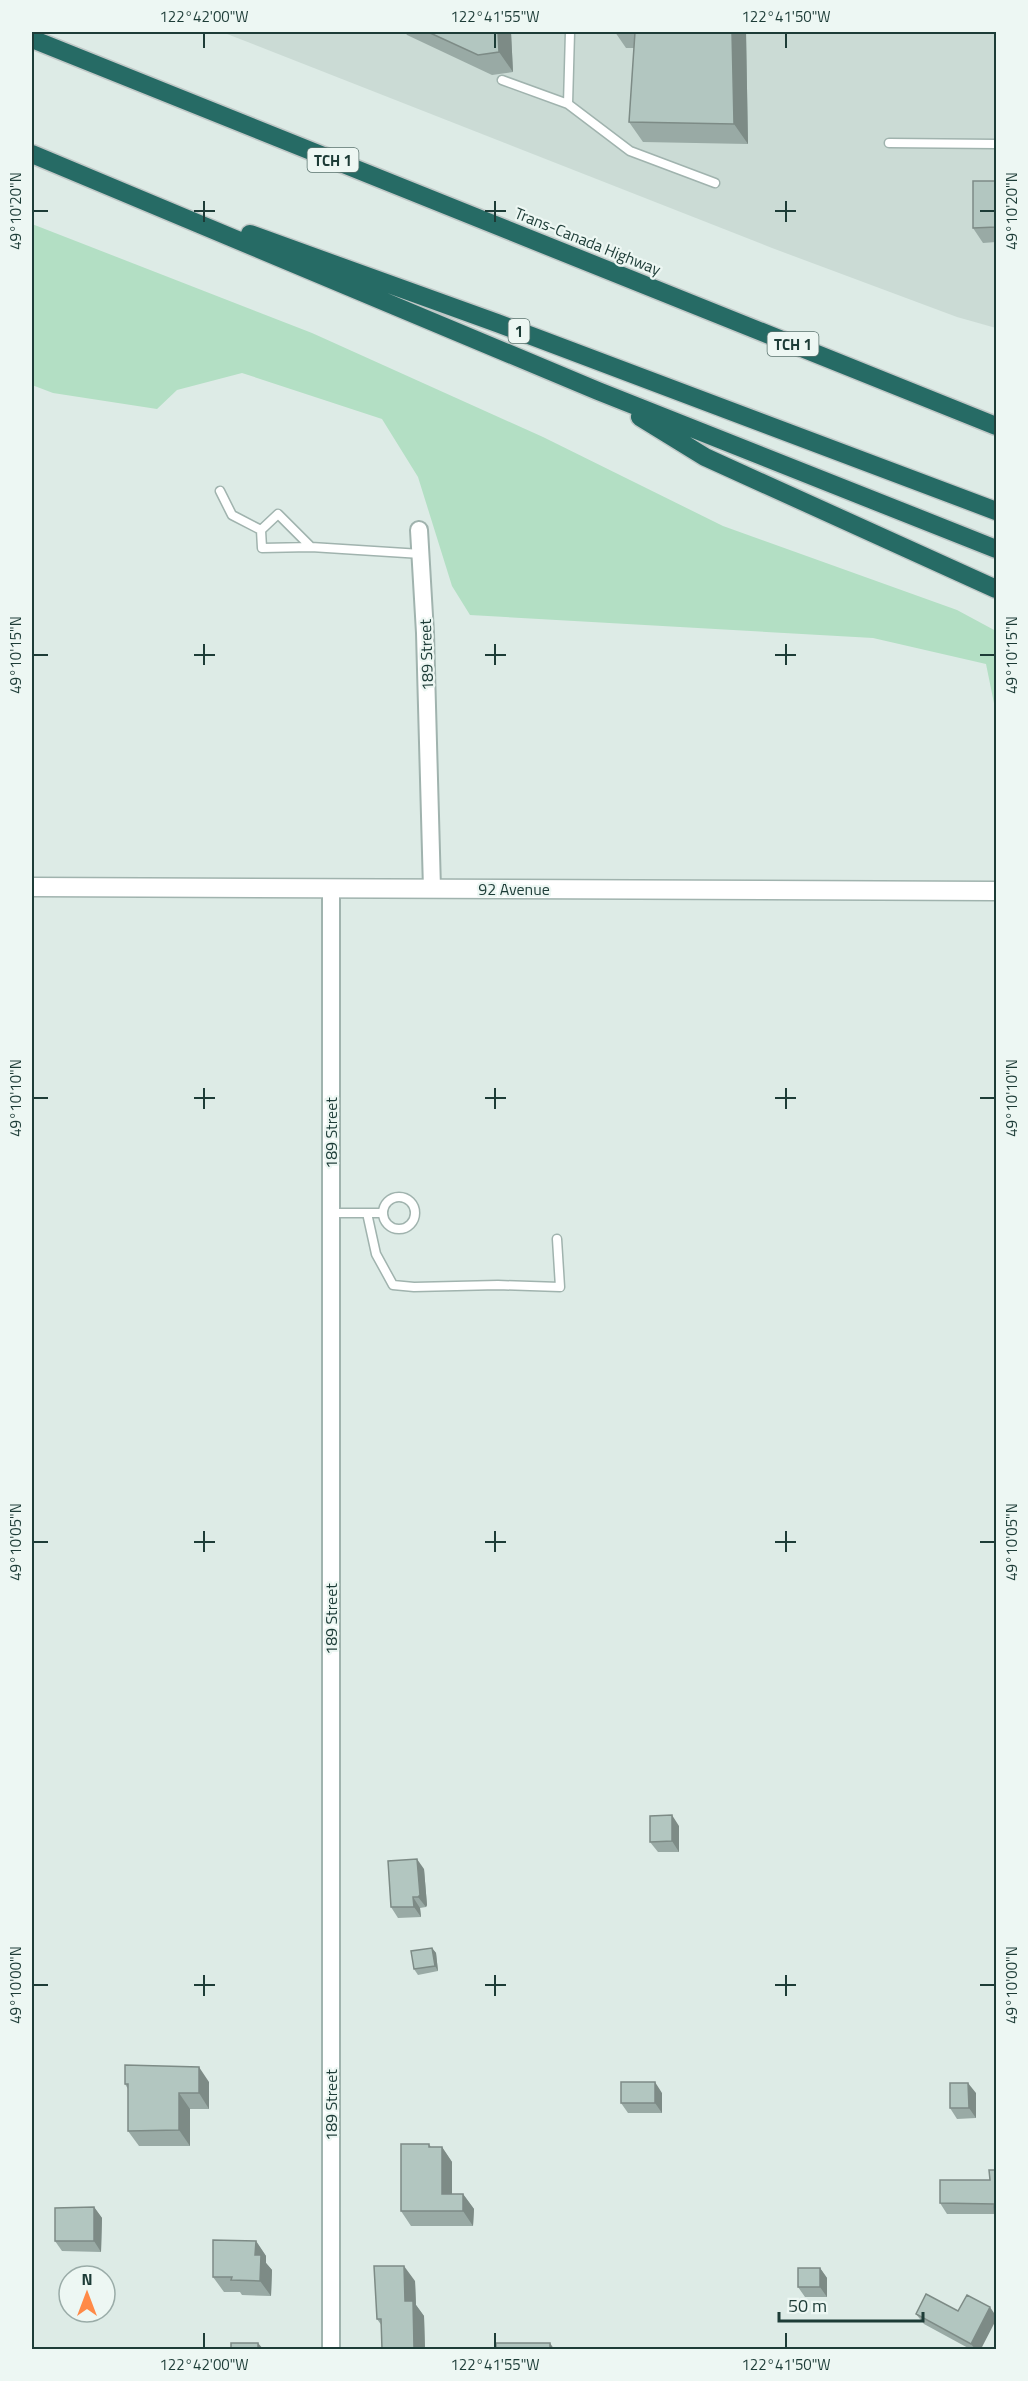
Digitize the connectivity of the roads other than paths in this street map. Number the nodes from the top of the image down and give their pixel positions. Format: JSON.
{"nodes":[{"id":1,"x":570,"y":32,"type":"edge"},
{"id":2,"x":32,"y":39,"type":"edge"},
{"id":3,"x":502,"y":80,"type":"dead end"},
{"id":4,"x":568,"y":104,"type":"junction"},
{"id":5,"x":889,"y":143,"type":"dead end"},
{"id":6,"x":996,"y":144,"type":"edge"},
{"id":7,"x":36,"y":156,"type":"edge"},
{"id":8,"x":715,"y":183,"type":"dead end"},
{"id":9,"x":598,"y":391,"type":"junction"},
{"id":10,"x":996,"y":426,"type":"edge"},
{"id":11,"x":220,"y":491,"type":"dead end"},
{"id":12,"x":996,"y":511,"type":"edge"},
{"id":13,"x":261,"y":530,"type":"junction"},
{"id":14,"x":419,"y":530,"type":"dead end"},
{"id":15,"x":311,"y":548,"type":"junction"},
{"id":16,"x":996,"y":549,"type":"edge"},
{"id":17,"x":421,"y":555,"type":"junction"},
{"id":18,"x":996,"y":589,"type":"edge"},
{"id":19,"x":32,"y":887,"type":"edge"},
{"id":20,"x":432,"y":888,"type":"junction"},
{"id":21,"x":331,"y":889,"type":"junction"},
{"id":22,"x":996,"y":891,"type":"edge"},
{"id":23,"x":331,"y":1213,"type":"junction"},
{"id":24,"x":367,"y":1213,"type":"junction"},
{"id":25,"x":383,"y":1213,"type":"dead end"},
{"id":26,"x":557,"y":1239,"type":"dead end"},
{"id":27,"x":331,"y":2349,"type":"edge"}],
"edges":[{"from":1,"to":4,"type":"lane"},
{"from":2,"to":10,"type":"highway","name":"Trans-Canada Highway","number":"TCH 1"},
{"from":3,"to":4,"type":"lane"},
{"from":4,"to":8,"type":"lane"},
{"from":5,"to":6,"type":"lane"},
{"from":7,"to":9,"type":"highway"},
{"from":7,"to":12,"type":"highway","number":"1"},
{"from":9,"to":16,"type":"highway"},
{"from":9,"to":18,"type":"highway"},
{"from":11,"to":13,"type":"lane"},
{"from":13,"to":15,"type":"lane"},
{"from":13,"to":15,"type":"lane"},
{"from":14,"to":17,"type":"street","name":"189 Street"},
{"from":15,"to":17,"type":"lane"},
{"from":17,"to":20,"type":"street","name":"189 Street"},
{"from":19,"to":21,"type":"street","name":"92 Avenue"},
{"from":20,"to":21,"type":"street","name":"92 Avenue"},
{"from":20,"to":22,"type":"street","name":"92 Avenue"},
{"from":21,"to":23,"type":"street","name":"189 Street"},
{"from":23,"to":24,"type":"lane"},
{"from":23,"to":27,"type":"street","name":"189 Street"},
{"from":24,"to":25,"type":"lane"},
{"from":24,"to":26,"type":"lane"}]}
